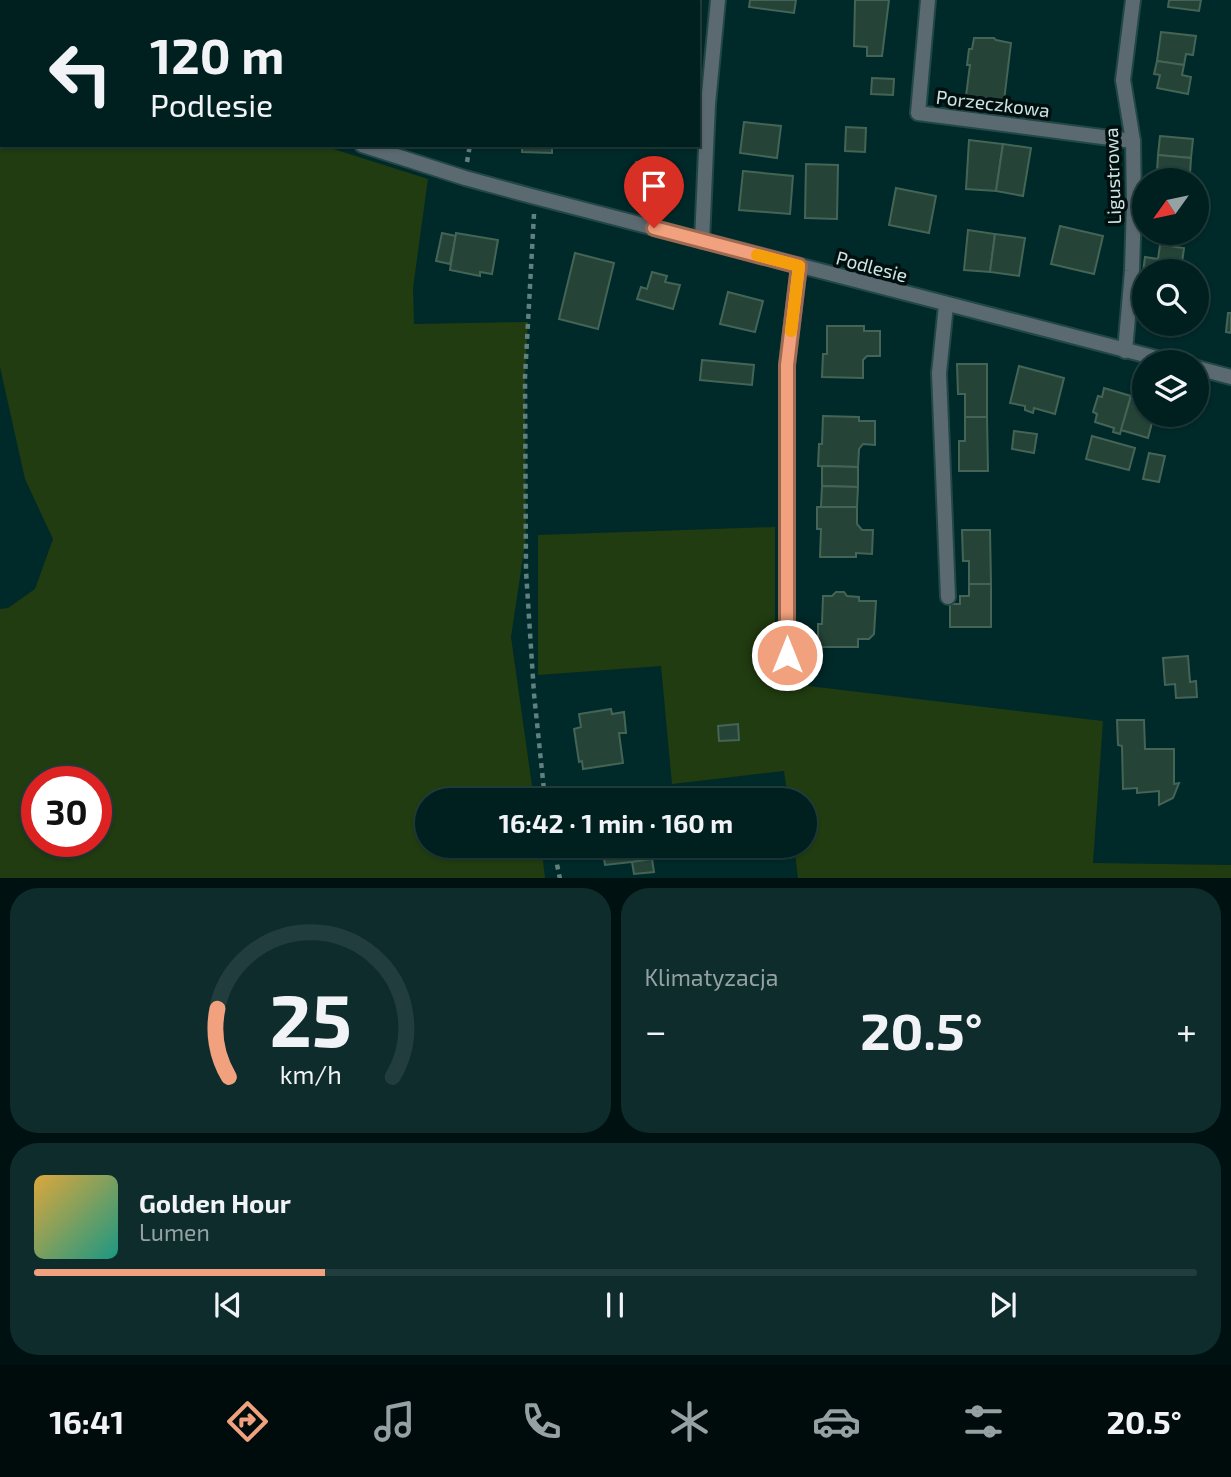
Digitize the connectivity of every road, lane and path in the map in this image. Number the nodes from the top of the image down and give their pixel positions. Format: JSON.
{"nodes":[{"id":1,"x":718,"y":0,"type":"edge"},
{"id":2,"x":928,"y":0,"type":"edge"},
{"id":3,"x":1133,"y":0,"type":"edge"},
{"id":4,"x":1133,"y":141,"type":"junction"},
{"id":5,"x":368,"y":147,"type":"edge"},
{"id":6,"x":470,"y":147,"type":"edge"},
{"id":7,"x":466,"y":167,"type":"dead end"},
{"id":8,"x":535,"y":197,"type":"junction"},
{"id":9,"x":702,"y":241,"type":"junction"},
{"id":10,"x":799,"y":266,"type":"junction"},
{"id":11,"x":946,"y":305,"type":"junction"},
{"id":12,"x":1125,"y":351,"type":"junction"},
{"id":13,"x":1132,"y":353,"type":"edge"},
{"id":14,"x":1209,"y":371,"type":"edge"},
{"id":15,"x":1231,"y":377,"type":"edge"},
{"id":16,"x":948,"y":597,"type":"dead end"},
{"id":17,"x":787,"y":655,"type":"dead end"},
{"id":18,"x":544,"y":788,"type":"edge"},
{"id":19,"x":556,"y":858,"type":"edge"},
{"id":20,"x":560,"y":878,"type":"edge"}],
"edges":[{"from":1,"to":9,"type":"street"},
{"from":2,"to":4,"type":"street","name":"Porzeczkowa"},
{"from":3,"to":4,"type":"street","name":"Ligustrowa"},
{"from":4,"to":12,"type":"street","name":"Ligustrowa"},
{"from":5,"to":8,"type":"street","name":"Podlesie"},
{"from":6,"to":7,"type":"path"},
{"from":8,"to":9,"type":"street","name":"Podlesie"},
{"from":8,"to":18,"type":"path"},
{"from":9,"to":10,"type":"street","name":"Podlesie"},
{"from":10,"to":11,"type":"street","name":"Podlesie"},
{"from":10,"to":17,"type":"street"},
{"from":11,"to":12,"type":"street","name":"Podlesie"},
{"from":11,"to":16,"type":"street"},
{"from":12,"to":13,"type":"street","name":"Podlesie"},
{"from":14,"to":15,"type":"street"},
{"from":19,"to":20,"type":"path"}]}
